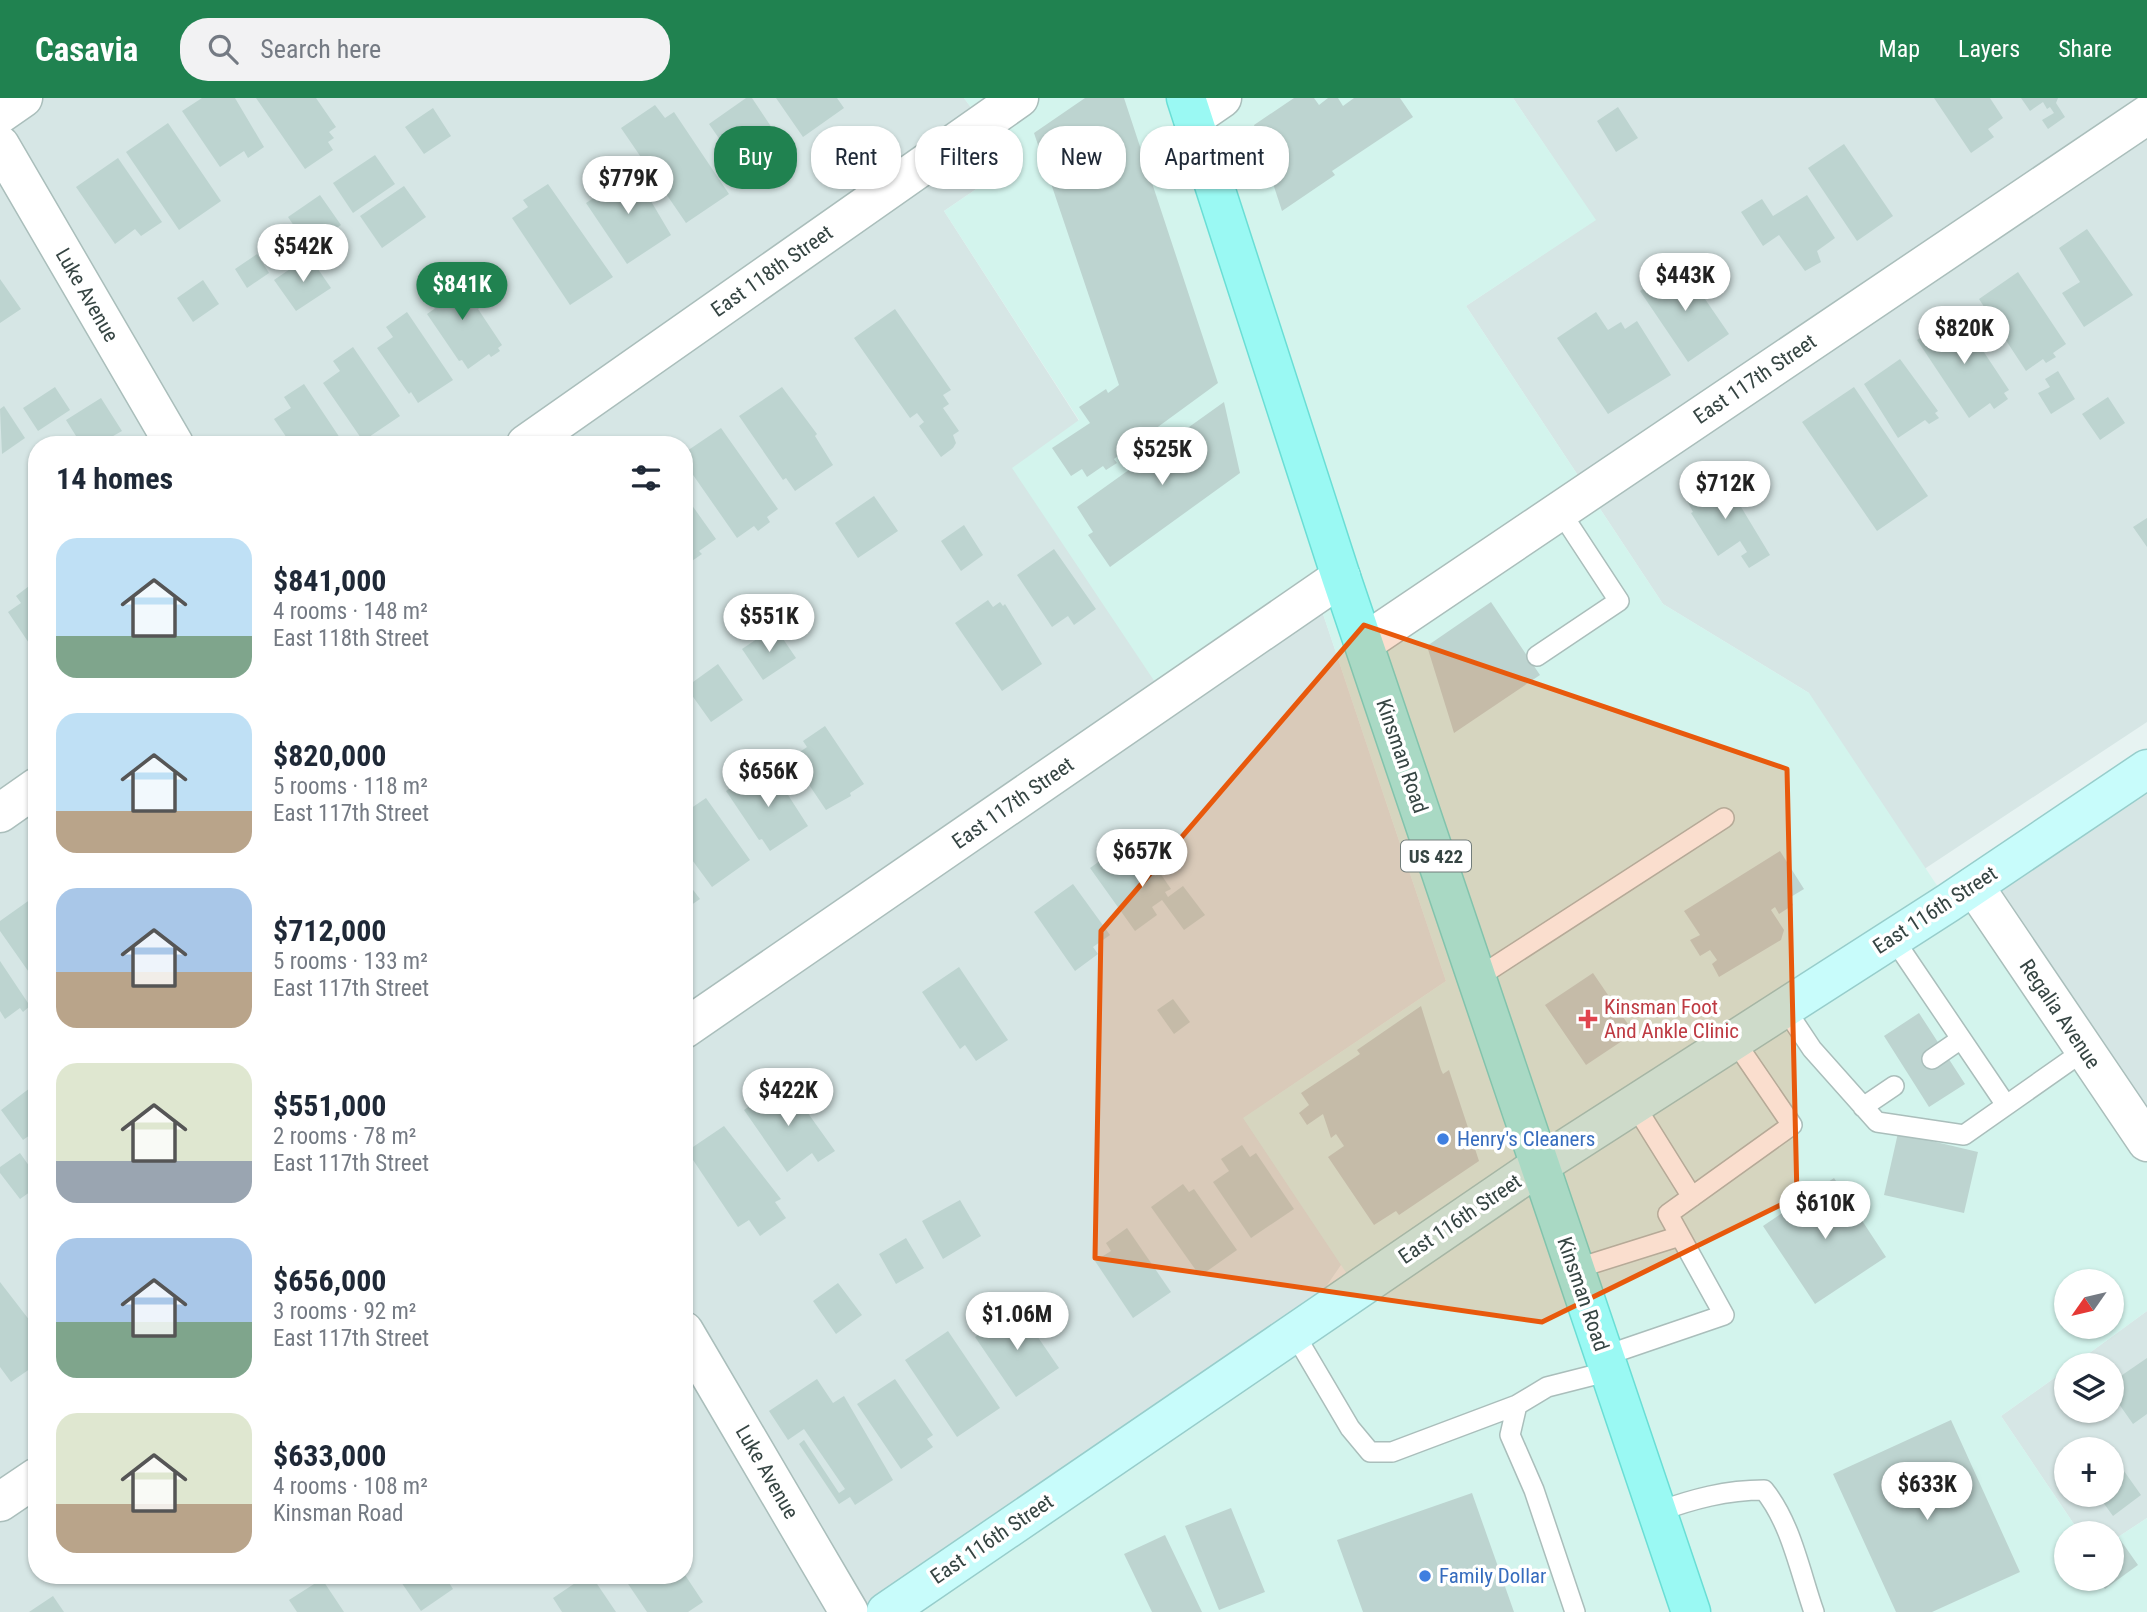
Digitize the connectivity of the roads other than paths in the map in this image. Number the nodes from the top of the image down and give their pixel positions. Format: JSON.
{"nodes":[{"id":1,"x":23,"y":98,"type":"edge"},
{"id":2,"x":1019,"y":98,"type":"edge"},
{"id":3,"x":1200,"y":105,"type":"edge"},
{"id":4,"x":0,"y":114,"type":"edge"},
{"id":5,"x":2147,"y":115,"type":"edge"},
{"id":6,"x":0,"y":145,"type":"edge"},
{"id":7,"x":169,"y":436,"type":"edge"},
{"id":8,"x":537,"y":436,"type":"edge"},
{"id":9,"x":1560,"y":511,"type":"junction"},
{"id":10,"x":1341,"y":576,"type":"junction"},
{"id":11,"x":1364,"y":643,"type":"junction"},
{"id":12,"x":1537,"y":656,"type":"dead end"},
{"id":13,"x":2147,"y":769,"type":"edge"},
{"id":14,"x":28,"y":793,"type":"edge"},
{"id":15,"x":0,"y":813,"type":"edge"},
{"id":16,"x":1724,"y":818,"type":"dead end"},
{"id":17,"x":1974,"y":886,"type":"junction"},
{"id":18,"x":1893,"y":938,"type":"junction"},
{"id":19,"x":1477,"y":978,"type":"junction"},
{"id":20,"x":1784,"y":1007,"type":"junction"},
{"id":21,"x":693,"y":1023,"type":"edge"},
{"id":22,"x":1961,"y":1038,"type":"junction"},
{"id":23,"x":1734,"y":1040,"type":"junction"},
{"id":24,"x":2085,"y":1050,"type":"junction"},
{"id":25,"x":1932,"y":1059,"type":"dead end"},
{"id":26,"x":1894,"y":1086,"type":"dead end"},
{"id":27,"x":1634,"y":1104,"type":"junction"},
{"id":28,"x":2006,"y":1105,"type":"junction"},
{"id":29,"x":1863,"y":1107,"type":"junction"},
{"id":30,"x":2147,"y":1142,"type":"edge"},
{"id":31,"x":1540,"y":1165,"type":"junction"},
{"id":32,"x":1692,"y":1197,"type":"junction"},
{"id":33,"x":1680,"y":1236,"type":"junction"},
{"id":34,"x":1575,"y":1269,"type":"junction"},
{"id":35,"x":1294,"y":1333,"type":"junction"},
{"id":36,"x":693,"y":1346,"type":"edge"},
{"id":37,"x":1607,"y":1364,"type":"junction"},
{"id":38,"x":1517,"y":1405,"type":"junction"},
{"id":39,"x":28,"y":1483,"type":"edge"},
{"id":40,"x":0,"y":1502,"type":"edge"},
{"id":41,"x":1657,"y":1512,"type":"junction"},
{"id":42,"x":849,"y":1612,"type":"edge"},
{"id":43,"x":886,"y":1612,"type":"edge"},
{"id":44,"x":1575,"y":1612,"type":"edge"},
{"id":45,"x":1691,"y":1612,"type":"edge"},
{"id":46,"x":1814,"y":1612,"type":"edge"}],
"edges":[{"from":1,"to":4,"type":"street"},
{"from":2,"to":8,"type":"street","name":"East 118th Street"},
{"from":3,"to":10,"type":"main road","name":"Kinsman Road","number":"US 422"},
{"from":5,"to":9,"type":"street","name":"East 117th Street"},
{"from":6,"to":7,"type":"street","name":"Luke Avenue"},
{"from":9,"to":11,"type":"street","name":"East 117th Street"},
{"from":9,"to":12,"type":"lane"},
{"from":10,"to":11,"type":"main road","name":"Kinsman Road","number":"US 422"},
{"from":10,"to":21,"type":"street","name":"East 117th Street"},
{"from":11,"to":19,"type":"main road","name":"Kinsman Road","number":"US 422"},
{"from":13,"to":17,"type":"main road","name":"East 116th Street"},
{"from":14,"to":15,"type":"street"},
{"from":16,"to":19,"type":"lane"},
{"from":17,"to":18,"type":"main road","name":"East 116th Street"},
{"from":17,"to":24,"type":"street","name":"Regalia Avenue"},
{"from":18,"to":20,"type":"main road","name":"East 116th Street"},
{"from":18,"to":22,"type":"lane"},
{"from":19,"to":31,"type":"main road","name":"Kinsman Road","number":"US 422"},
{"from":20,"to":23,"type":"main road","name":"East 116th Street"},
{"from":20,"to":29,"type":"lane"},
{"from":22,"to":25,"type":"lane"},
{"from":22,"to":28,"type":"lane"},
{"from":23,"to":27,"type":"main road","name":"East 116th Street"},
{"from":23,"to":32,"type":"lane"},
{"from":24,"to":28,"type":"lane"},
{"from":24,"to":30,"type":"street","name":"Regalia Avenue"},
{"from":26,"to":29,"type":"lane"},
{"from":27,"to":31,"type":"main road","name":"East 116th Street"},
{"from":27,"to":32,"type":"lane"},
{"from":28,"to":29,"type":"lane"},
{"from":31,"to":34,"type":"main road","name":"Kinsman Road","number":"US 422"},
{"from":31,"to":35,"type":"main road","name":"East 116th Street"},
{"from":32,"to":33,"type":"lane"},
{"from":33,"to":34,"type":"lane"},
{"from":33,"to":37,"type":"lane"},
{"from":34,"to":37,"type":"main road","name":"Kinsman Road","number":"US 422"},
{"from":35,"to":38,"type":"lane"},
{"from":35,"to":43,"type":"main road","name":"East 116th Street"},
{"from":36,"to":42,"type":"street","name":"Luke Avenue"},
{"from":37,"to":38,"type":"lane"},
{"from":37,"to":41,"type":"main road","name":"Kinsman Road","number":"US 422"},
{"from":38,"to":44,"type":"lane"},
{"from":39,"to":40,"type":"street"},
{"from":41,"to":45,"type":"main road","name":"Kinsman Road","number":"US 422"},
{"from":41,"to":46,"type":"lane"}]}
